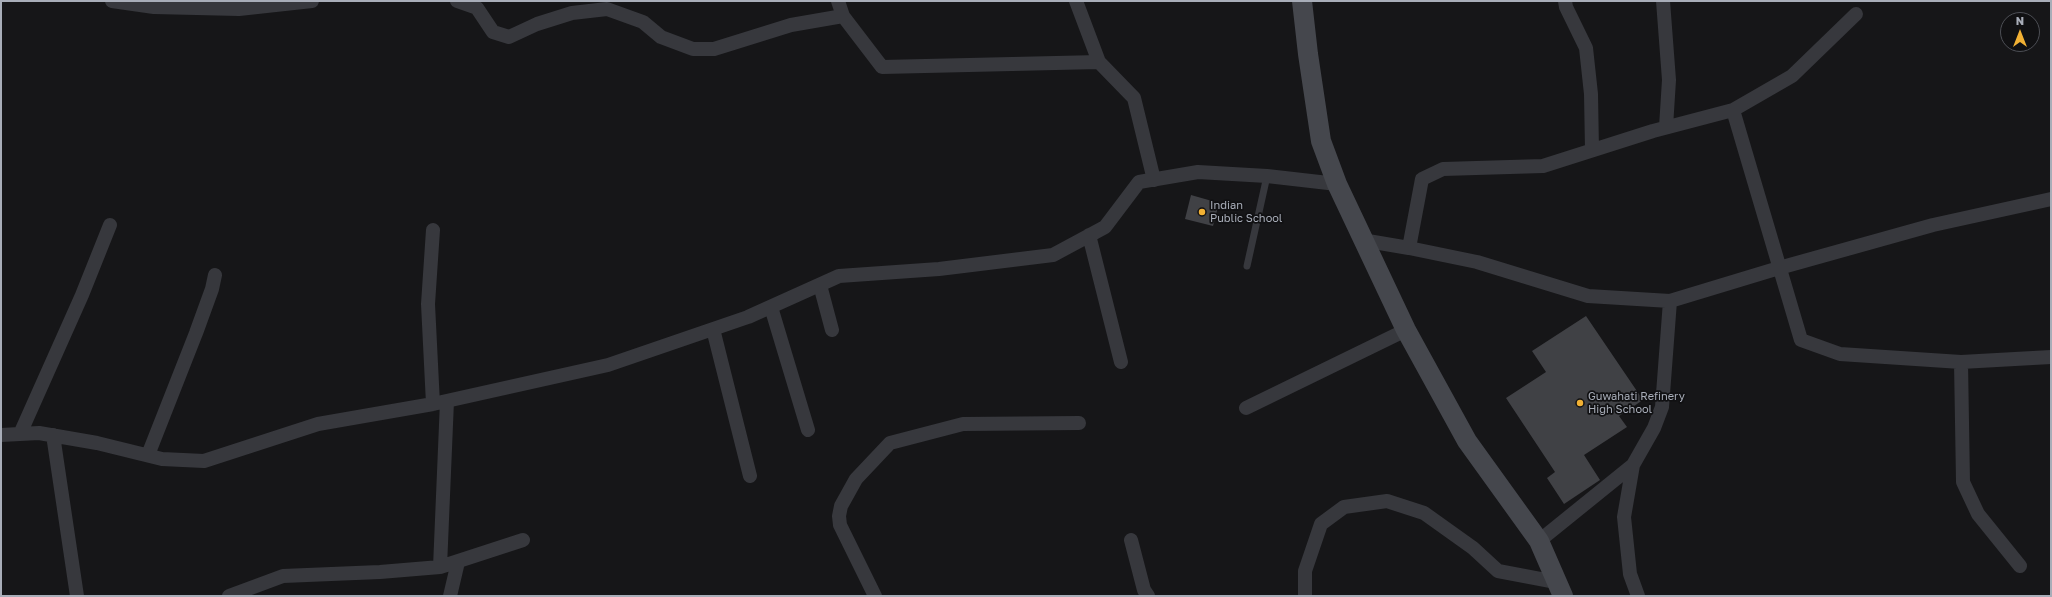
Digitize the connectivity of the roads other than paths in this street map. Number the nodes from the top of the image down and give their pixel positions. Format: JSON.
{"nodes":[{"id":1,"x":112,"y":1,"type":"edge"},
{"id":2,"x":312,"y":1,"type":"edge"},
{"id":3,"x":457,"y":1,"type":"edge"},
{"id":4,"x":838,"y":1,"type":"edge"},
{"id":5,"x":1076,"y":1,"type":"edge"},
{"id":6,"x":1302,"y":1,"type":"edge"},
{"id":7,"x":1565,"y":1,"type":"edge"},
{"id":8,"x":1663,"y":1,"type":"edge"},
{"id":9,"x":1856,"y":14,"type":"dead end"},
{"id":10,"x":843,"y":16,"type":"junction"},
{"id":11,"x":1099,"y":62,"type":"junction"},
{"id":12,"x":1733,"y":110,"type":"junction"},
{"id":13,"x":1666,"y":127,"type":"junction"},
{"id":14,"x":1592,"y":150,"type":"junction"},
{"id":15,"x":1267,"y":176,"type":"junction"},
{"id":16,"x":1154,"y":180,"type":"junction"},
{"id":17,"x":1337,"y":184,"type":"junction"},
{"id":18,"x":2051,"y":199,"type":"edge"},
{"id":19,"x":110,"y":225,"type":"dead end"},
{"id":20,"x":434,"y":230,"type":"dead end"},
{"id":21,"x":1089,"y":235,"type":"junction"},
{"id":22,"x":1362,"y":240,"type":"junction"},
{"id":23,"x":1409,"y":248,"type":"junction"},
{"id":24,"x":1247,"y":266,"type":"dead end"},
{"id":25,"x":1779,"y":268,"type":"junction"},
{"id":26,"x":215,"y":275,"type":"dead end"},
{"id":27,"x":820,"y":284,"type":"junction"},
{"id":28,"x":1670,"y":301,"type":"junction"},
{"id":29,"x":771,"y":307,"type":"junction"},
{"id":30,"x":713,"y":329,"type":"junction"},
{"id":31,"x":832,"y":330,"type":"dead end"},
{"id":32,"x":1406,"y":330,"type":"junction"},
{"id":33,"x":2051,"y":357,"type":"edge"},
{"id":34,"x":1121,"y":362,"type":"dead end"},
{"id":35,"x":1961,"y":362,"type":"junction"},
{"id":36,"x":447,"y":401,"type":"junction"},
{"id":37,"x":433,"y":404,"type":"junction"},
{"id":38,"x":1246,"y":408,"type":"dead end"},
{"id":39,"x":1079,"y":423,"type":"dead end"},
{"id":40,"x":808,"y":430,"type":"dead end"},
{"id":41,"x":20,"y":434,"type":"junction"},
{"id":42,"x":1,"y":435,"type":"edge"},
{"id":43,"x":53,"y":435,"type":"junction"},
{"id":44,"x":148,"y":455,"type":"junction"},
{"id":45,"x":1634,"y":465,"type":"junction"},
{"id":46,"x":750,"y":476,"type":"dead end"},
{"id":47,"x":523,"y":540,"type":"dead end"},
{"id":48,"x":1131,"y":540,"type":"dead end"},
{"id":49,"x":1539,"y":541,"type":"junction"},
{"id":50,"x":458,"y":562,"type":"junction"},
{"id":51,"x":2020,"y":566,"type":"dead end"},
{"id":52,"x":440,"y":567,"type":"junction"},
{"id":53,"x":1560,"y":589,"type":"edge"},
{"id":54,"x":77,"y":596,"type":"edge"},
{"id":55,"x":229,"y":596,"type":"edge"},
{"id":56,"x":450,"y":596,"type":"edge"},
{"id":57,"x":875,"y":596,"type":"edge"},
{"id":58,"x":1148,"y":596,"type":"edge"},
{"id":59,"x":1305,"y":596,"type":"edge"},
{"id":60,"x":1638,"y":596,"type":"edge"}],
"edges":[{"from":1,"to":2,"type":"street"},
{"from":3,"to":10,"type":"street"},
{"from":4,"to":10,"type":"street"},
{"from":5,"to":11,"type":"street"},
{"from":6,"to":17,"type":"street"},
{"from":7,"to":14,"type":"street"},
{"from":8,"to":13,"type":"street"},
{"from":9,"to":12,"type":"street"},
{"from":10,"to":11,"type":"street"},
{"from":11,"to":16,"type":"street"},
{"from":12,"to":13,"type":"street"},
{"from":12,"to":25,"type":"street"},
{"from":13,"to":14,"type":"street"},
{"from":14,"to":23,"type":"street"},
{"from":15,"to":16,"type":"street"},
{"from":15,"to":17,"type":"street"},
{"from":15,"to":24,"type":"lane"},
{"from":16,"to":21,"type":"street"},
{"from":17,"to":22,"type":"street"},
{"from":18,"to":25,"type":"street"},
{"from":19,"to":41,"type":"street"},
{"from":20,"to":37,"type":"street"},
{"from":21,"to":27,"type":"street"},
{"from":21,"to":34,"type":"street"},
{"from":22,"to":23,"type":"street"},
{"from":22,"to":32,"type":"street"},
{"from":23,"to":28,"type":"street"},
{"from":25,"to":28,"type":"street"},
{"from":25,"to":35,"type":"street"},
{"from":26,"to":44,"type":"street"},
{"from":27,"to":29,"type":"street"},
{"from":27,"to":31,"type":"street"},
{"from":28,"to":45,"type":"street"},
{"from":29,"to":30,"type":"street"},
{"from":29,"to":40,"type":"street"},
{"from":30,"to":36,"type":"street"},
{"from":30,"to":46,"type":"street"},
{"from":32,"to":38,"type":"street"},
{"from":32,"to":49,"type":"street"},
{"from":33,"to":35,"type":"street"},
{"from":35,"to":51,"type":"street"},
{"from":36,"to":37,"type":"street"},
{"from":36,"to":52,"type":"street"},
{"from":37,"to":44,"type":"street"},
{"from":39,"to":57,"type":"street"},
{"from":41,"to":42,"type":"street"},
{"from":41,"to":43,"type":"street"},
{"from":43,"to":44,"type":"street"},
{"from":43,"to":54,"type":"street"},
{"from":45,"to":49,"type":"street"},
{"from":45,"to":60,"type":"street"},
{"from":47,"to":50,"type":"street"},
{"from":48,"to":58,"type":"street"},
{"from":49,"to":53,"type":"street"},
{"from":50,"to":52,"type":"street"},
{"from":50,"to":56,"type":"street"},
{"from":52,"to":55,"type":"street"},
{"from":53,"to":59,"type":"street"}]}
